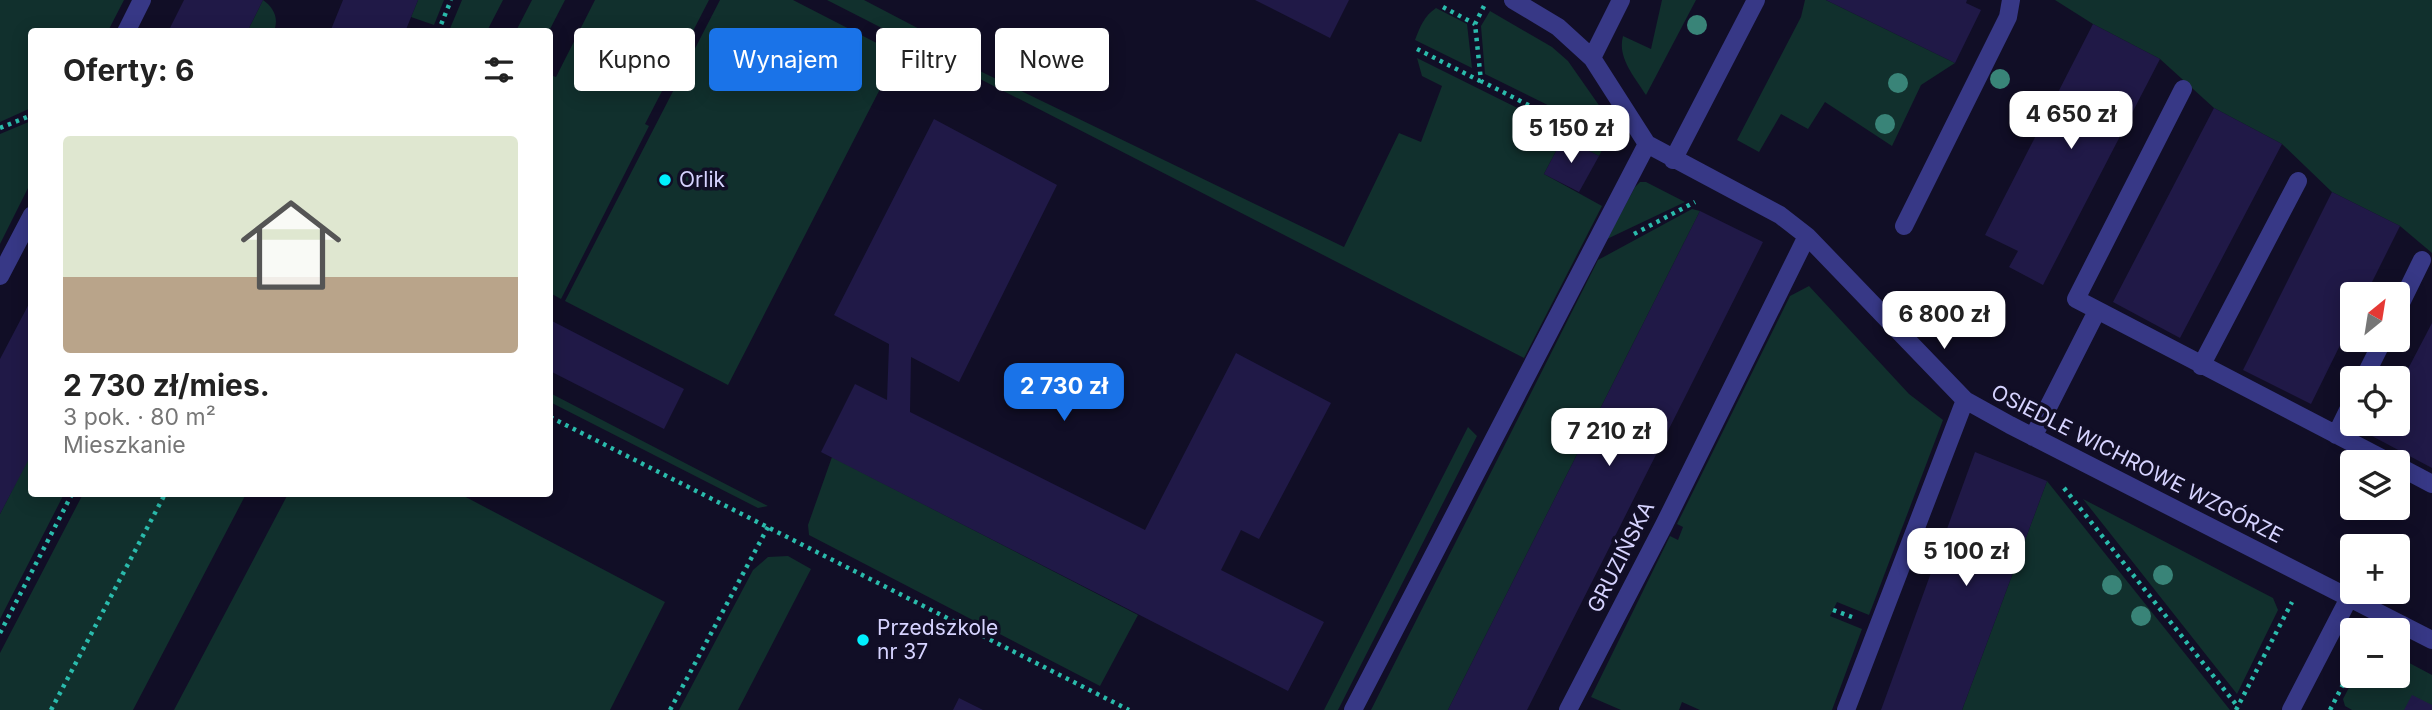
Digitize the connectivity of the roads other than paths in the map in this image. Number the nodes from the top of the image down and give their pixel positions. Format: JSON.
{"nodes":[{"id":1,"x":142,"y":0,"type":"edge"},
{"id":2,"x":1513,"y":0,"type":"edge"},
{"id":3,"x":1621,"y":0,"type":"edge"},
{"id":4,"x":1756,"y":0,"type":"edge"},
{"id":5,"x":2011,"y":0,"type":"edge"},
{"id":6,"x":128,"y":28,"type":"edge"},
{"id":7,"x":1592,"y":58,"type":"junction"},
{"id":8,"x":2183,"y":89,"type":"dead end"},
{"id":9,"x":1647,"y":144,"type":"junction"},
{"id":10,"x":1673,"y":160,"type":"junction"},
{"id":11,"x":2298,"y":181,"type":"dead end"},
{"id":12,"x":28,"y":223,"type":"edge"},
{"id":13,"x":1904,"y":226,"type":"dead end"},
{"id":14,"x":1807,"y":236,"type":"junction"},
{"id":15,"x":2422,"y":260,"type":"dead end"},
{"id":16,"x":0,"y":276,"type":"edge"},
{"id":17,"x":2410,"y":284,"type":"edge"},
{"id":18,"x":2098,"y":311,"type":"junction"},
{"id":19,"x":2201,"y":366,"type":"junction"},
{"id":20,"x":1965,"y":400,"type":"junction"},
{"id":21,"x":2340,"y":427,"type":"edge"},
{"id":22,"x":2336,"y":435,"type":"junction"},
{"id":23,"x":2033,"y":437,"type":"junction"},
{"id":24,"x":2365,"y":450,"type":"edge"},
{"id":25,"x":2410,"y":472,"type":"edge"},
{"id":26,"x":2432,"y":484,"type":"edge"},
{"id":27,"x":2340,"y":593,"type":"edge"},
{"id":28,"x":2346,"y":604,"type":"edge"},
{"id":29,"x":2361,"y":604,"type":"edge"},
{"id":30,"x":2432,"y":640,"type":"edge"},
{"id":31,"x":1353,"y":710,"type":"edge"},
{"id":32,"x":1568,"y":710,"type":"edge"},
{"id":33,"x":1846,"y":710,"type":"edge"},
{"id":34,"x":2291,"y":710,"type":"edge"}],
"edges":[{"from":1,"to":6,"type":"street"},
{"from":2,"to":7,"type":"street","name":"OSIEDLE WICHROWE WZGÓRZE"},
{"from":3,"to":7,"type":"street"},
{"from":4,"to":10,"type":"street"},
{"from":5,"to":13,"type":"street"},
{"from":7,"to":9,"type":"street","name":"OSIEDLE WICHROWE WZGÓRZE"},
{"from":8,"to":18,"type":"street"},
{"from":9,"to":10,"type":"street","name":"OSIEDLE WICHROWE WZGÓRZE"},
{"from":9,"to":31,"type":"street"},
{"from":10,"to":14,"type":"street","name":"OSIEDLE WICHROWE WZGÓRZE"},
{"from":11,"to":19,"type":"street"},
{"from":12,"to":16,"type":"street"},
{"from":14,"to":20,"type":"street","name":"OSIEDLE WICHROWE WZGÓRZE"},
{"from":14,"to":32,"type":"street","name":"GRUZIŃSKA"},
{"from":15,"to":17,"type":"street"},
{"from":18,"to":19,"type":"street"},
{"from":18,"to":23,"type":"street"},
{"from":19,"to":22,"type":"street"},
{"from":20,"to":23,"type":"street","name":"OSIEDLE WICHROWE WZGÓRZE"},
{"from":20,"to":33,"type":"street"},
{"from":21,"to":22,"type":"street"},
{"from":22,"to":24,"type":"street"},
{"from":23,"to":27,"type":"street","name":"OSIEDLE WICHROWE WZGÓRZE"},
{"from":25,"to":26,"type":"street"},
{"from":28,"to":34,"type":"street"},
{"from":29,"to":30,"type":"street","name":"OSIEDLE WICHROWE WZGÓRZE"}]}
